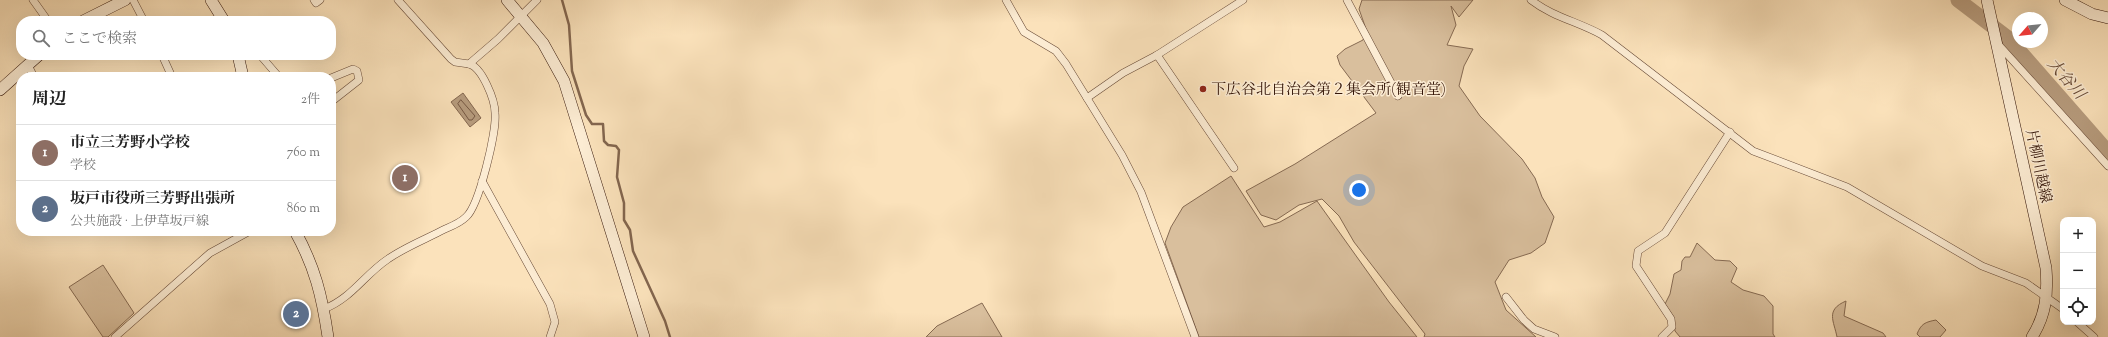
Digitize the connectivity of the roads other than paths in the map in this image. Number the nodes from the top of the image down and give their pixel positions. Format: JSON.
{"nodes":[{"id":1,"x":33,"y":0,"type":"edge"},
{"id":2,"x":125,"y":0,"type":"edge"},
{"id":3,"x":133,"y":0,"type":"edge"},
{"id":4,"x":211,"y":0,"type":"edge"},
{"id":5,"x":314,"y":0,"type":"edge"},
{"id":6,"x":320,"y":0,"type":"edge"},
{"id":7,"x":398,"y":0,"type":"edge"},
{"id":8,"x":507,"y":0,"type":"edge"},
{"id":9,"x":537,"y":0,"type":"edge"},
{"id":10,"x":1006,"y":0,"type":"edge"},
{"id":11,"x":1243,"y":0,"type":"edge"},
{"id":12,"x":1347,"y":0,"type":"edge"},
{"id":13,"x":1531,"y":0,"type":"edge"},
{"id":14,"x":2065,"y":0,"type":"edge"},
{"id":15,"x":1988,"y":5,"type":"edge"},
{"id":16,"x":44,"y":16,"type":"edge"},
{"id":17,"x":94,"y":16,"type":"edge"},
{"id":18,"x":141,"y":16,"type":"edge"},
{"id":19,"x":221,"y":16,"type":"edge"},
{"id":20,"x":520,"y":16,"type":"junction"},
{"id":21,"x":2108,"y":18,"type":"edge"},
{"id":22,"x":1996,"y":40,"type":"junction"},
{"id":23,"x":1158,"y":55,"type":"junction"},
{"id":24,"x":34,"y":60,"type":"edge"},
{"id":25,"x":164,"y":60,"type":"edge"},
{"id":26,"x":239,"y":60,"type":"edge"},
{"id":27,"x":264,"y":60,"type":"edge"},
{"id":28,"x":469,"y":64,"type":"junction"},
{"id":29,"x":28,"y":65,"type":"junction"},
{"id":30,"x":20,"y":72,"type":"edge"},
{"id":31,"x":32,"y":72,"type":"edge"},
{"id":32,"x":170,"y":72,"type":"edge"},
{"id":33,"x":242,"y":72,"type":"edge"},
{"id":34,"x":275,"y":72,"type":"edge"},
{"id":35,"x":16,"y":76,"type":"edge"},
{"id":36,"x":336,"y":76,"type":"edge"},
{"id":37,"x":0,"y":90,"type":"edge"},
{"id":38,"x":1398,"y":96,"type":"dead end"},
{"id":39,"x":336,"y":98,"type":"edge"},
{"id":40,"x":1087,"y":98,"type":"junction"},
{"id":41,"x":1730,"y":132,"type":"junction"},
{"id":42,"x":2108,"y":166,"type":"edge"},
{"id":43,"x":1234,"y":168,"type":"dead end"},
{"id":44,"x":482,"y":181,"type":"junction"},
{"id":45,"x":241,"y":236,"type":"edge"},
{"id":46,"x":297,"y":236,"type":"edge"},
{"id":47,"x":1506,"y":297,"type":"dead end"},
{"id":48,"x":2047,"y":298,"type":"junction"},
{"id":49,"x":2060,"y":307,"type":"edge"},
{"id":50,"x":324,"y":309,"type":"junction"},
{"id":51,"x":2081,"y":325,"type":"edge"},
{"id":52,"x":115,"y":337,"type":"edge"},
{"id":53,"x":328,"y":337,"type":"edge"},
{"id":54,"x":550,"y":337,"type":"edge"},
{"id":55,"x":644,"y":337,"type":"edge"},
{"id":56,"x":1195,"y":337,"type":"edge"},
{"id":57,"x":1555,"y":337,"type":"edge"},
{"id":58,"x":1662,"y":337,"type":"edge"},
{"id":59,"x":2032,"y":337,"type":"edge"},
{"id":60,"x":2094,"y":337,"type":"edge"}],
"edges":[{"from":1,"to":16,"type":"street"},
{"from":2,"to":17,"type":"street"},
{"from":3,"to":18,"type":"street"},
{"from":4,"to":19,"type":"street"},
{"from":5,"to":6,"type":"street"},
{"from":7,"to":28,"type":"street"},
{"from":8,"to":20,"type":"street"},
{"from":9,"to":20,"type":"street"},
{"from":10,"to":40,"type":"street"},
{"from":11,"to":23,"type":"street"},
{"from":12,"to":38,"type":"street"},
{"from":13,"to":41,"type":"street"},
{"from":14,"to":21,"type":"street"},
{"from":15,"to":22,"type":"street","name":"片柳川越線"},
{"from":20,"to":28,"type":"street"},
{"from":20,"to":55,"type":"street"},
{"from":22,"to":42,"type":"street"},
{"from":22,"to":48,"type":"street","name":"片柳川越線"},
{"from":23,"to":40,"type":"street"},
{"from":23,"to":43,"type":"street"},
{"from":24,"to":29,"type":"street"},
{"from":25,"to":32,"type":"street"},
{"from":26,"to":33,"type":"street"},
{"from":27,"to":34,"type":"street"},
{"from":28,"to":44,"type":"street"},
{"from":29,"to":30,"type":"street"},
{"from":29,"to":31,"type":"street"},
{"from":35,"to":37,"type":"street"},
{"from":36,"to":39,"type":"street"},
{"from":40,"to":56,"type":"street"},
{"from":41,"to":48,"type":"street"},
{"from":41,"to":58,"type":"street"},
{"from":44,"to":50,"type":"street"},
{"from":44,"to":54,"type":"street"},
{"from":45,"to":52,"type":"street"},
{"from":46,"to":50,"type":"street"},
{"from":47,"to":57,"type":"street"},
{"from":48,"to":49,"type":"street"},
{"from":48,"to":59,"type":"street","name":"片柳川越線"},
{"from":50,"to":53,"type":"street"},
{"from":51,"to":60,"type":"street"}]}
